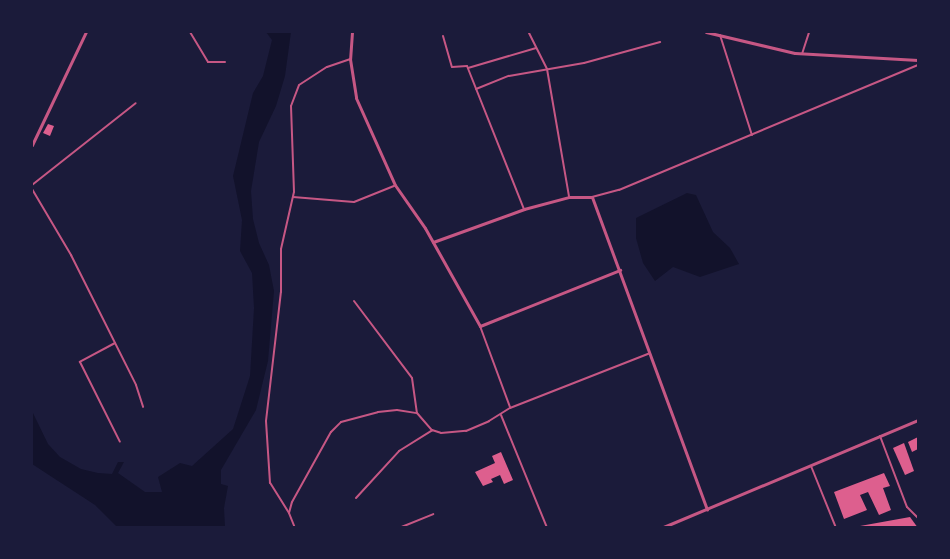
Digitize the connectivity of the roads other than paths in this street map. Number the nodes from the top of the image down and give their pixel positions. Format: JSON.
{"nodes":[{"id":1,"x":86,"y":32,"type":"edge"},
{"id":2,"x":190,"y":32,"type":"edge"},
{"id":3,"x":352,"y":32,"type":"edge"},
{"id":4,"x":706,"y":32,"type":"edge"},
{"id":5,"x":809,"y":32,"type":"edge"},
{"id":6,"x":529,"y":33,"type":"edge"},
{"id":7,"x":720,"y":35,"type":"junction"},
{"id":8,"x":443,"y":36,"type":"dead end"},
{"id":9,"x":660,"y":42,"type":"dead end"},
{"id":10,"x":536,"y":48,"type":"junction"},
{"id":11,"x":802,"y":54,"type":"junction"},
{"id":12,"x":350,"y":59,"type":"junction"},
{"id":13,"x":918,"y":60,"type":"edge"},
{"id":14,"x":225,"y":62,"type":"dead end"},
{"id":15,"x":918,"y":65,"type":"edge"},
{"id":16,"x":468,"y":68,"type":"junction"},
{"id":17,"x":547,"y":69,"type":"junction"},
{"id":18,"x":476,"y":89,"type":"junction"},
{"id":19,"x":136,"y":103,"type":"dead end"},
{"id":20,"x":752,"y":135,"type":"junction"},
{"id":21,"x":32,"y":145,"type":"edge"},
{"id":22,"x":395,"y":185,"type":"junction"},
{"id":23,"x":32,"y":187,"type":"edge"},
{"id":24,"x":292,"y":197,"type":"junction"},
{"id":25,"x":569,"y":197,"type":"junction"},
{"id":26,"x":592,"y":197,"type":"junction"},
{"id":27,"x":524,"y":209,"type":"junction"},
{"id":28,"x":433,"y":242,"type":"junction"},
{"id":29,"x":620,"y":270,"type":"junction"},
{"id":30,"x":354,"y":301,"type":"dead end"},
{"id":31,"x":480,"y":326,"type":"junction"},
{"id":32,"x":115,"y":344,"type":"junction"},
{"id":33,"x":650,"y":353,"type":"junction"},
{"id":34,"x":143,"y":407,"type":"dead end"},
{"id":35,"x":510,"y":408,"type":"junction"},
{"id":36,"x":417,"y":413,"type":"junction"},
{"id":37,"x":501,"y":415,"type":"junction"},
{"id":38,"x":918,"y":420,"type":"edge"},
{"id":39,"x":432,"y":430,"type":"junction"},
{"id":40,"x":880,"y":436,"type":"junction"},
{"id":41,"x":120,"y":442,"type":"dead end"},
{"id":42,"x":810,"y":465,"type":"junction"},
{"id":43,"x":356,"y":498,"type":"dead end"},
{"id":44,"x":707,"y":509,"type":"junction"},
{"id":45,"x":289,"y":513,"type":"junction"},
{"id":46,"x":433,"y":514,"type":"dead end"},
{"id":47,"x":918,"y":518,"type":"edge"},
{"id":48,"x":295,"y":528,"type":"edge"},
{"id":49,"x":399,"y":528,"type":"edge"},
{"id":50,"x":547,"y":528,"type":"edge"},
{"id":51,"x":662,"y":528,"type":"edge"},
{"id":52,"x":836,"y":528,"type":"edge"}],
"edges":[{"from":1,"to":21,"type":"street"},
{"from":2,"to":14,"type":"street"},
{"from":3,"to":12,"type":"street"},
{"from":4,"to":7,"type":"street"},
{"from":5,"to":11,"type":"street"},
{"from":6,"to":10,"type":"street"},
{"from":7,"to":11,"type":"street"},
{"from":7,"to":20,"type":"street"},
{"from":8,"to":16,"type":"street"},
{"from":9,"to":17,"type":"street"},
{"from":10,"to":16,"type":"street"},
{"from":10,"to":17,"type":"street"},
{"from":11,"to":13,"type":"street"},
{"from":12,"to":22,"type":"street"},
{"from":12,"to":24,"type":"street"},
{"from":15,"to":20,"type":"street"},
{"from":16,"to":18,"type":"street"},
{"from":17,"to":18,"type":"street"},
{"from":17,"to":25,"type":"street"},
{"from":18,"to":27,"type":"street"},
{"from":19,"to":23,"type":"street"},
{"from":20,"to":26,"type":"street"},
{"from":22,"to":24,"type":"street"},
{"from":22,"to":28,"type":"street"},
{"from":23,"to":32,"type":"street"},
{"from":24,"to":45,"type":"street"},
{"from":25,"to":26,"type":"street"},
{"from":25,"to":27,"type":"street"},
{"from":26,"to":29,"type":"street"},
{"from":27,"to":28,"type":"street"},
{"from":28,"to":31,"type":"street"},
{"from":29,"to":31,"type":"street"},
{"from":29,"to":33,"type":"street"},
{"from":30,"to":36,"type":"street"},
{"from":31,"to":35,"type":"street"},
{"from":32,"to":34,"type":"street"},
{"from":32,"to":41,"type":"street"},
{"from":33,"to":35,"type":"street"},
{"from":33,"to":44,"type":"street"},
{"from":35,"to":37,"type":"street"},
{"from":36,"to":39,"type":"street"},
{"from":36,"to":45,"type":"street"},
{"from":37,"to":39,"type":"street"},
{"from":37,"to":50,"type":"street"},
{"from":38,"to":40,"type":"street"},
{"from":39,"to":43,"type":"street"},
{"from":40,"to":42,"type":"street"},
{"from":40,"to":47,"type":"street"},
{"from":42,"to":44,"type":"street"},
{"from":42,"to":52,"type":"street"},
{"from":44,"to":51,"type":"street"},
{"from":45,"to":48,"type":"street"},
{"from":46,"to":49,"type":"street"}]}
